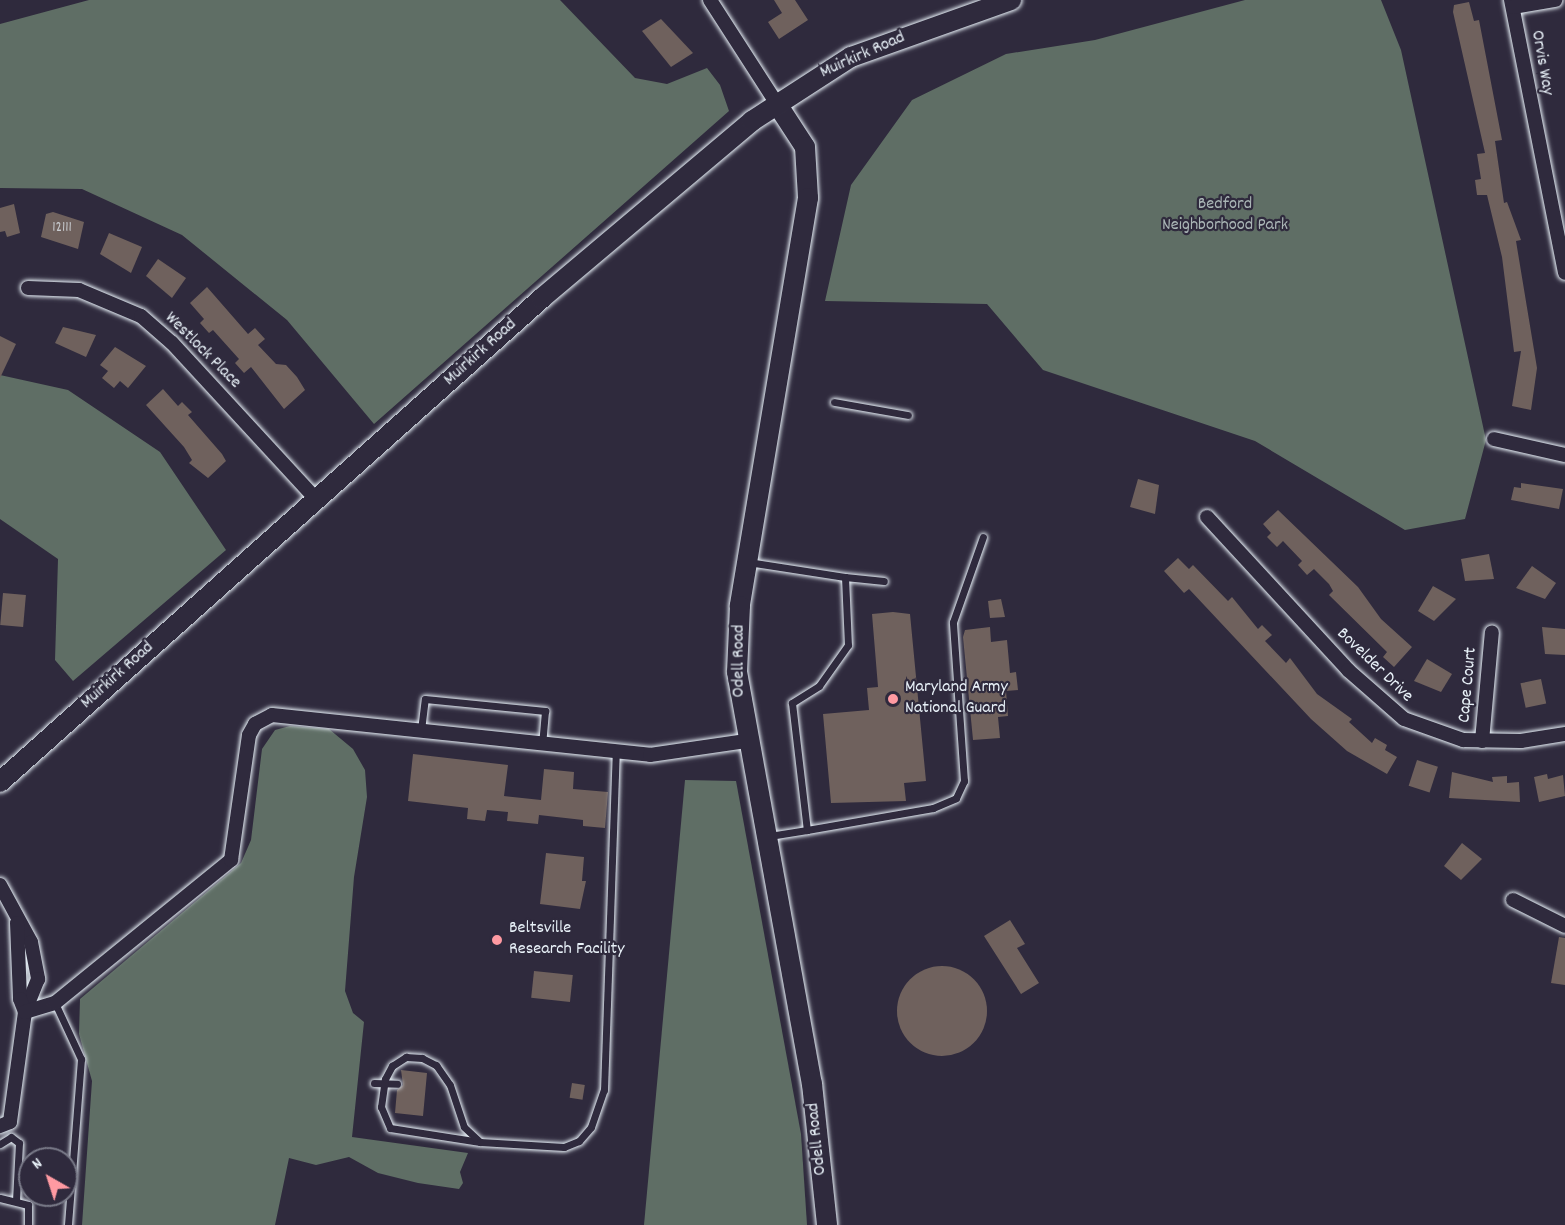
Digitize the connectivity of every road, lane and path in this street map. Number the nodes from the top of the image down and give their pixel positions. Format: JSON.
{"nodes":[{"id":1,"x":710,"y":0,"type":"edge"},
{"id":2,"x":1011,"y":0,"type":"edge"},
{"id":3,"x":1554,"y":0,"type":"edge"},
{"id":4,"x":1512,"y":3,"type":"edge"},
{"id":5,"x":777,"y":104,"type":"junction"},
{"id":6,"x":1565,"y":273,"type":"edge"},
{"id":7,"x":28,"y":288,"type":"dead end"},
{"id":8,"x":834,"y":402,"type":"dead end"},
{"id":9,"x":908,"y":415,"type":"dead end"},
{"id":10,"x":1494,"y":439,"type":"dead end"},
{"id":11,"x":1565,"y":455,"type":"edge"},
{"id":12,"x":316,"y":499,"type":"junction"},
{"id":13,"x":1207,"y":517,"type":"dead end"},
{"id":14,"x":983,"y":537,"type":"dead end"},
{"id":15,"x":748,"y":562,"type":"junction"},
{"id":16,"x":845,"y":577,"type":"junction"},
{"id":17,"x":884,"y":581,"type":"dead end"},
{"id":18,"x":1492,"y":632,"type":"dead end"},
{"id":19,"x":420,"y":730,"type":"junction"},
{"id":20,"x":1565,"y":734,"type":"edge"},
{"id":21,"x":746,"y":741,"type":"junction"},
{"id":22,"x":1482,"y":741,"type":"junction"},
{"id":23,"x":542,"y":743,"type":"junction"},
{"id":24,"x":616,"y":752,"type":"junction"},
{"id":25,"x":0,"y":782,"type":"edge"},
{"id":26,"x":807,"y":830,"type":"junction"},
{"id":27,"x":763,"y":836,"type":"junction"},
{"id":28,"x":0,"y":885,"type":"edge"},
{"id":29,"x":1513,"y":900,"type":"dead end"},
{"id":30,"x":1565,"y":926,"type":"edge"},
{"id":31,"x":55,"y":1003,"type":"junction"},
{"id":32,"x":25,"y":1012,"type":"junction"},
{"id":33,"x":375,"y":1083,"type":"dead end"},
{"id":34,"x":385,"y":1084,"type":"junction"},
{"id":35,"x":397,"y":1084,"type":"dead end"},
{"id":36,"x":5,"y":1124,"type":"edge"},
{"id":37,"x":10,"y":1137,"type":"junction"},
{"id":38,"x":480,"y":1142,"type":"junction"},
{"id":39,"x":0,"y":1144,"type":"edge"},
{"id":40,"x":0,"y":1198,"type":"edge"},
{"id":41,"x":16,"y":1200,"type":"junction"},
{"id":42,"x":28,"y":1225,"type":"edge"},
{"id":43,"x":68,"y":1225,"type":"edge"},
{"id":44,"x":827,"y":1225,"type":"edge"}],
"edges":[{"from":1,"to":5,"type":"street"},
{"from":2,"to":5,"type":"main road","name":"Muirkirk Road"},
{"from":3,"to":4,"type":"street"},
{"from":4,"to":6,"type":"street","name":"Orvis Way"},
{"from":5,"to":12,"type":"main road","name":"Muirkirk Road"},
{"from":5,"to":15,"type":"main road","name":"Odell Road"},
{"from":7,"to":12,"type":"street","name":"Westlock Place"},
{"from":8,"to":9,"type":"lane"},
{"from":10,"to":11,"type":"street"},
{"from":12,"to":25,"type":"main road","name":"Muirkirk Road"},
{"from":13,"to":22,"type":"street","name":"Bovelder Drive"},
{"from":14,"to":26,"type":"lane"},
{"from":15,"to":16,"type":"lane"},
{"from":15,"to":21,"type":"main road","name":"Odell Road"},
{"from":16,"to":17,"type":"lane"},
{"from":16,"to":26,"type":"lane"},
{"from":18,"to":22,"type":"street","name":"Cape Court"},
{"from":19,"to":23,"type":"street"},
{"from":19,"to":23,"type":"lane"},
{"from":19,"to":31,"type":"street"},
{"from":20,"to":22,"type":"street","name":"Bovelder Drive"},
{"from":21,"to":24,"type":"street"},
{"from":21,"to":27,"type":"main road","name":"Odell Road"},
{"from":23,"to":24,"type":"street"},
{"from":24,"to":38,"type":"lane"},
{"from":26,"to":27,"type":"lane"},
{"from":27,"to":44,"type":"main road","name":"Odell Road"},
{"from":28,"to":32,"type":"street"},
{"from":29,"to":30,"type":"street"},
{"from":31,"to":32,"type":"street"},
{"from":31,"to":43,"type":"lane"},
{"from":32,"to":36,"type":"street"},
{"from":33,"to":34,"type":"lane"},
{"from":34,"to":35,"type":"lane"},
{"from":34,"to":38,"type":"lane"},
{"from":34,"to":38,"type":"lane"},
{"from":36,"to":37,"type":"lane"},
{"from":37,"to":39,"type":"lane"},
{"from":37,"to":41,"type":"lane"},
{"from":40,"to":41,"type":"lane"},
{"from":41,"to":42,"type":"lane"}]}
